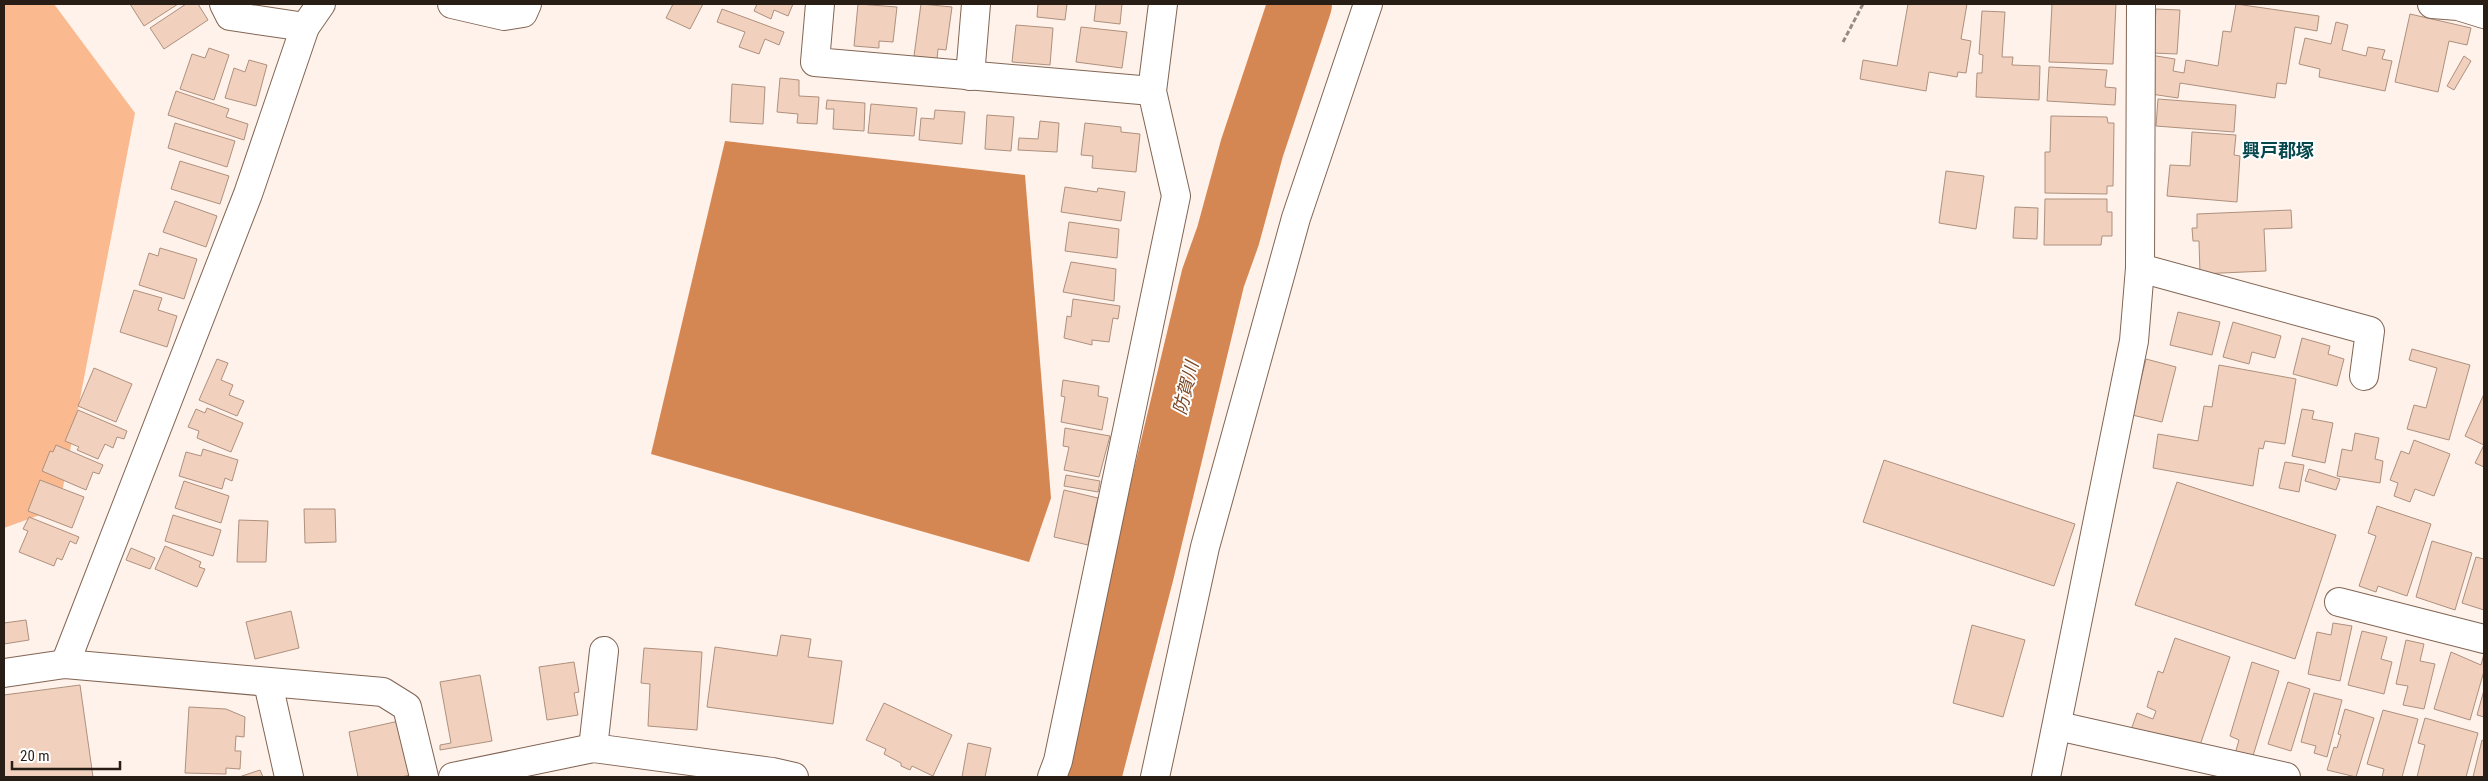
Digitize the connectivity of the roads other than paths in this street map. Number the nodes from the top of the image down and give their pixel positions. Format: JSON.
{"nodes":[{"id":1,"x":224,"y":4,"type":"edge"},
{"id":2,"x":321,"y":4,"type":"edge"},
{"id":3,"x":452,"y":4,"type":"edge"},
{"id":4,"x":527,"y":4,"type":"edge"},
{"id":5,"x":820,"y":4,"type":"edge"},
{"id":6,"x":976,"y":4,"type":"edge"},
{"id":7,"x":1163,"y":4,"type":"edge"},
{"id":8,"x":1368,"y":4,"type":"edge"},
{"id":9,"x":2141,"y":4,"type":"edge"},
{"id":10,"x":2432,"y":4,"type":"edge"},
{"id":11,"x":2484,"y":14,"type":"edge"},
{"id":12,"x":305,"y":27,"type":"junction"},
{"id":13,"x":970,"y":76,"type":"junction"},
{"id":14,"x":1152,"y":91,"type":"junction"},
{"id":15,"x":2140,"y":268,"type":"junction"},
{"id":16,"x":2364,"y":376,"type":"dead end"},
{"id":17,"x":2340,"y":602,"type":"dead end"},
{"id":18,"x":2484,"y":639,"type":"edge"},
{"id":19,"x":604,"y":652,"type":"dead end"},
{"id":20,"x":65,"y":664,"type":"junction"},
{"id":21,"x":4,"y":673,"type":"edge"},
{"id":22,"x":268,"y":683,"type":"junction"},
{"id":23,"x":2058,"y":726,"type":"junction"},
{"id":24,"x":593,"y":748,"type":"junction"},
{"id":25,"x":289,"y":777,"type":"edge"},
{"id":26,"x":424,"y":777,"type":"edge"},
{"id":27,"x":453,"y":777,"type":"edge"},
{"id":28,"x":794,"y":777,"type":"edge"},
{"id":29,"x":1052,"y":777,"type":"edge"},
{"id":30,"x":1155,"y":777,"type":"edge"},
{"id":31,"x":2046,"y":777,"type":"edge"},
{"id":32,"x":2286,"y":777,"type":"edge"}],
"edges":[{"from":1,"to":12,"type":"street"},
{"from":2,"to":12,"type":"street"},
{"from":3,"to":4,"type":"street"},
{"from":5,"to":13,"type":"street"},
{"from":6,"to":13,"type":"street"},
{"from":7,"to":14,"type":"street"},
{"from":8,"to":30,"type":"street"},
{"from":9,"to":15,"type":"street"},
{"from":10,"to":11,"type":"street"},
{"from":12,"to":20,"type":"street"},
{"from":13,"to":14,"type":"street"},
{"from":14,"to":29,"type":"street"},
{"from":15,"to":16,"type":"street"},
{"from":15,"to":23,"type":"street"},
{"from":17,"to":18,"type":"street"},
{"from":19,"to":24,"type":"street"},
{"from":20,"to":21,"type":"street"},
{"from":20,"to":22,"type":"street"},
{"from":22,"to":25,"type":"street"},
{"from":22,"to":26,"type":"street"},
{"from":23,"to":31,"type":"street"},
{"from":23,"to":32,"type":"street"},
{"from":24,"to":27,"type":"street"},
{"from":24,"to":28,"type":"street"}]}
